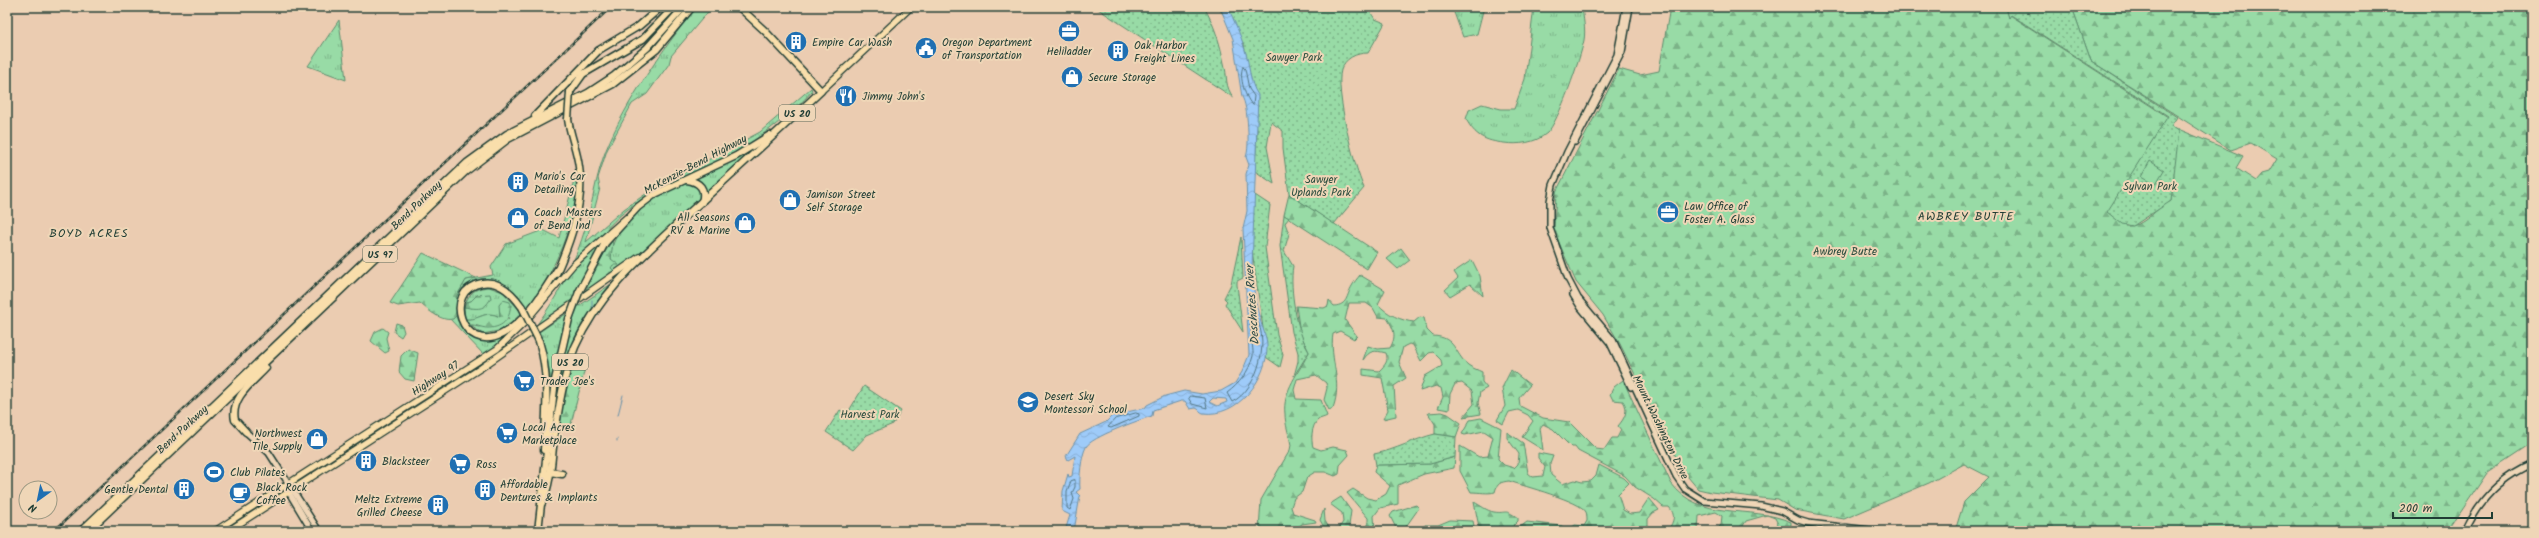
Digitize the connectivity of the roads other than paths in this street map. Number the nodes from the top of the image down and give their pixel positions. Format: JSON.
{"nodes":[{"id":1,"x":661,"y":7,"type":"edge"},
{"id":2,"x":674,"y":7,"type":"edge"},
{"id":3,"x":684,"y":7,"type":"edge"},
{"id":4,"x":692,"y":7,"type":"edge"},
{"id":5,"x":739,"y":7,"type":"edge"},
{"id":6,"x":911,"y":7,"type":"edge"},
{"id":7,"x":1626,"y":7,"type":"edge"},
{"id":8,"x":1630,"y":7,"type":"edge"},
{"id":9,"x":821,"y":91,"type":"junction"},
{"id":10,"x":529,"y":121,"type":"junction"},
{"id":11,"x":772,"y":135,"type":"junction"},
{"id":12,"x":1566,"y":156,"type":"junction"},
{"id":13,"x":687,"y":180,"type":"junction"},
{"id":14,"x":702,"y":202,"type":"junction"},
{"id":15,"x":638,"y":207,"type":"junction"},
{"id":16,"x":654,"y":246,"type":"junction"},
{"id":17,"x":557,"y":270,"type":"junction"},
{"id":18,"x":539,"y":304,"type":"junction"},
{"id":19,"x":294,"y":336,"type":"junction"},
{"id":20,"x":442,"y":386,"type":"junction"},
{"id":21,"x":400,"y":420,"type":"junction"},
{"id":22,"x":246,"y":432,"type":"joint"},
{"id":23,"x":2532,"y":464,"type":"edge"},
{"id":24,"x":550,"y":472,"type":"junction"},
{"id":25,"x":562,"y":474,"type":"dead end"},
{"id":26,"x":286,"y":484,"type":"junction"},
{"id":27,"x":541,"y":489,"type":"junction"},
{"id":28,"x":290,"y":491,"type":"junction"},
{"id":29,"x":542,"y":504,"type":"junction"},
{"id":30,"x":80,"y":531,"type":"edge"},
{"id":31,"x":88,"y":531,"type":"edge"},
{"id":32,"x":215,"y":531,"type":"edge"},
{"id":33,"x":228,"y":531,"type":"edge"},
{"id":34,"x":312,"y":531,"type":"edge"},
{"id":35,"x":319,"y":531,"type":"edge"},
{"id":36,"x":538,"y":531,"type":"edge"},
{"id":37,"x":1878,"y":531,"type":"edge"},
{"id":38,"x":2465,"y":531,"type":"edge"}],
"edges":[{"from":1,"to":10,"type":"highway"},
{"from":2,"to":17,"type":"highway","bridge":true},
{"from":3,"to":10,"type":"highway","name":"Bend Parkway","number":"US 97"},
{"from":4,"to":19,"type":"highway","name":"Bend Parkway","number":"US 97"},
{"from":5,"to":9,"type":"highway"},
{"from":6,"to":9,"type":"main road","number":"US 20"},
{"from":7,"to":12,"type":"main road","name":"Mount Washington Drive"},
{"from":8,"to":12,"type":"main road","name":"Mount Washington Drive"},
{"from":9,"to":11,"type":"highway","number":"US 20"},
{"from":10,"to":30,"type":"highway","name":"Bend Parkway","number":"US 97"},
{"from":11,"to":13,"type":"highway","name":"McKenzie-Bend Highway","number":"US 20"},
{"from":11,"to":14,"type":"highway","name":"McKenzie-Bend Highway","number":"US 20"},
{"from":12,"to":37,"type":"main road","name":"Mount Washington Drive"},
{"from":13,"to":14,"type":"highway"},
{"from":13,"to":15,"type":"highway","name":"McKenzie-Bend Highway","number":"US 20"},
{"from":14,"to":16,"type":"highway","name":"McKenzie-Bend Highway","number":"US 20"},
{"from":15,"to":18,"type":"main road","name":"Highway 97"},
{"from":15,"to":27,"type":"highway","name":"McKenzie-Bend Highway","number":"US 20","bridge":true},
{"from":16,"to":21,"type":"main road","name":"Highway 97"},
{"from":16,"to":24,"type":"highway","name":"McKenzie-Bend Highway","number":"US 20"},
{"from":17,"to":18,"type":"highway"},
{"from":17,"to":27,"type":"highway","bridge":true},
{"from":18,"to":20,"type":"main road","name":"Highway 97"},
{"from":19,"to":22,"type":"highway"},
{"from":19,"to":31,"type":"highway","name":"Bend Parkway","number":"US 97"},
{"from":20,"to":21,"type":"main road"},
{"from":20,"to":26,"type":"main road","name":"Highway 97"},
{"from":21,"to":28,"type":"main road","name":"Highway 97"},
{"from":22,"to":26,"type":"main road"},
{"from":23,"to":38,"type":"main road"},
{"from":24,"to":25,"type":"highway"},
{"from":24,"to":29,"type":"highway","name":"McKenzie-Bend Highway","number":"US 20"},
{"from":26,"to":28,"type":"main road"},
{"from":26,"to":32,"type":"main road","name":"Highway 97"},
{"from":27,"to":29,"type":"highway","name":"McKenzie-Bend Highway","number":"US 20"},
{"from":28,"to":33,"type":"main road","name":"Highway 97"},
{"from":28,"to":34,"type":"main road"},
{"from":28,"to":35,"type":"main road"},
{"from":29,"to":36,"type":"highway","name":"McKenzie-Bend Highway","number":"US 20"}]}
